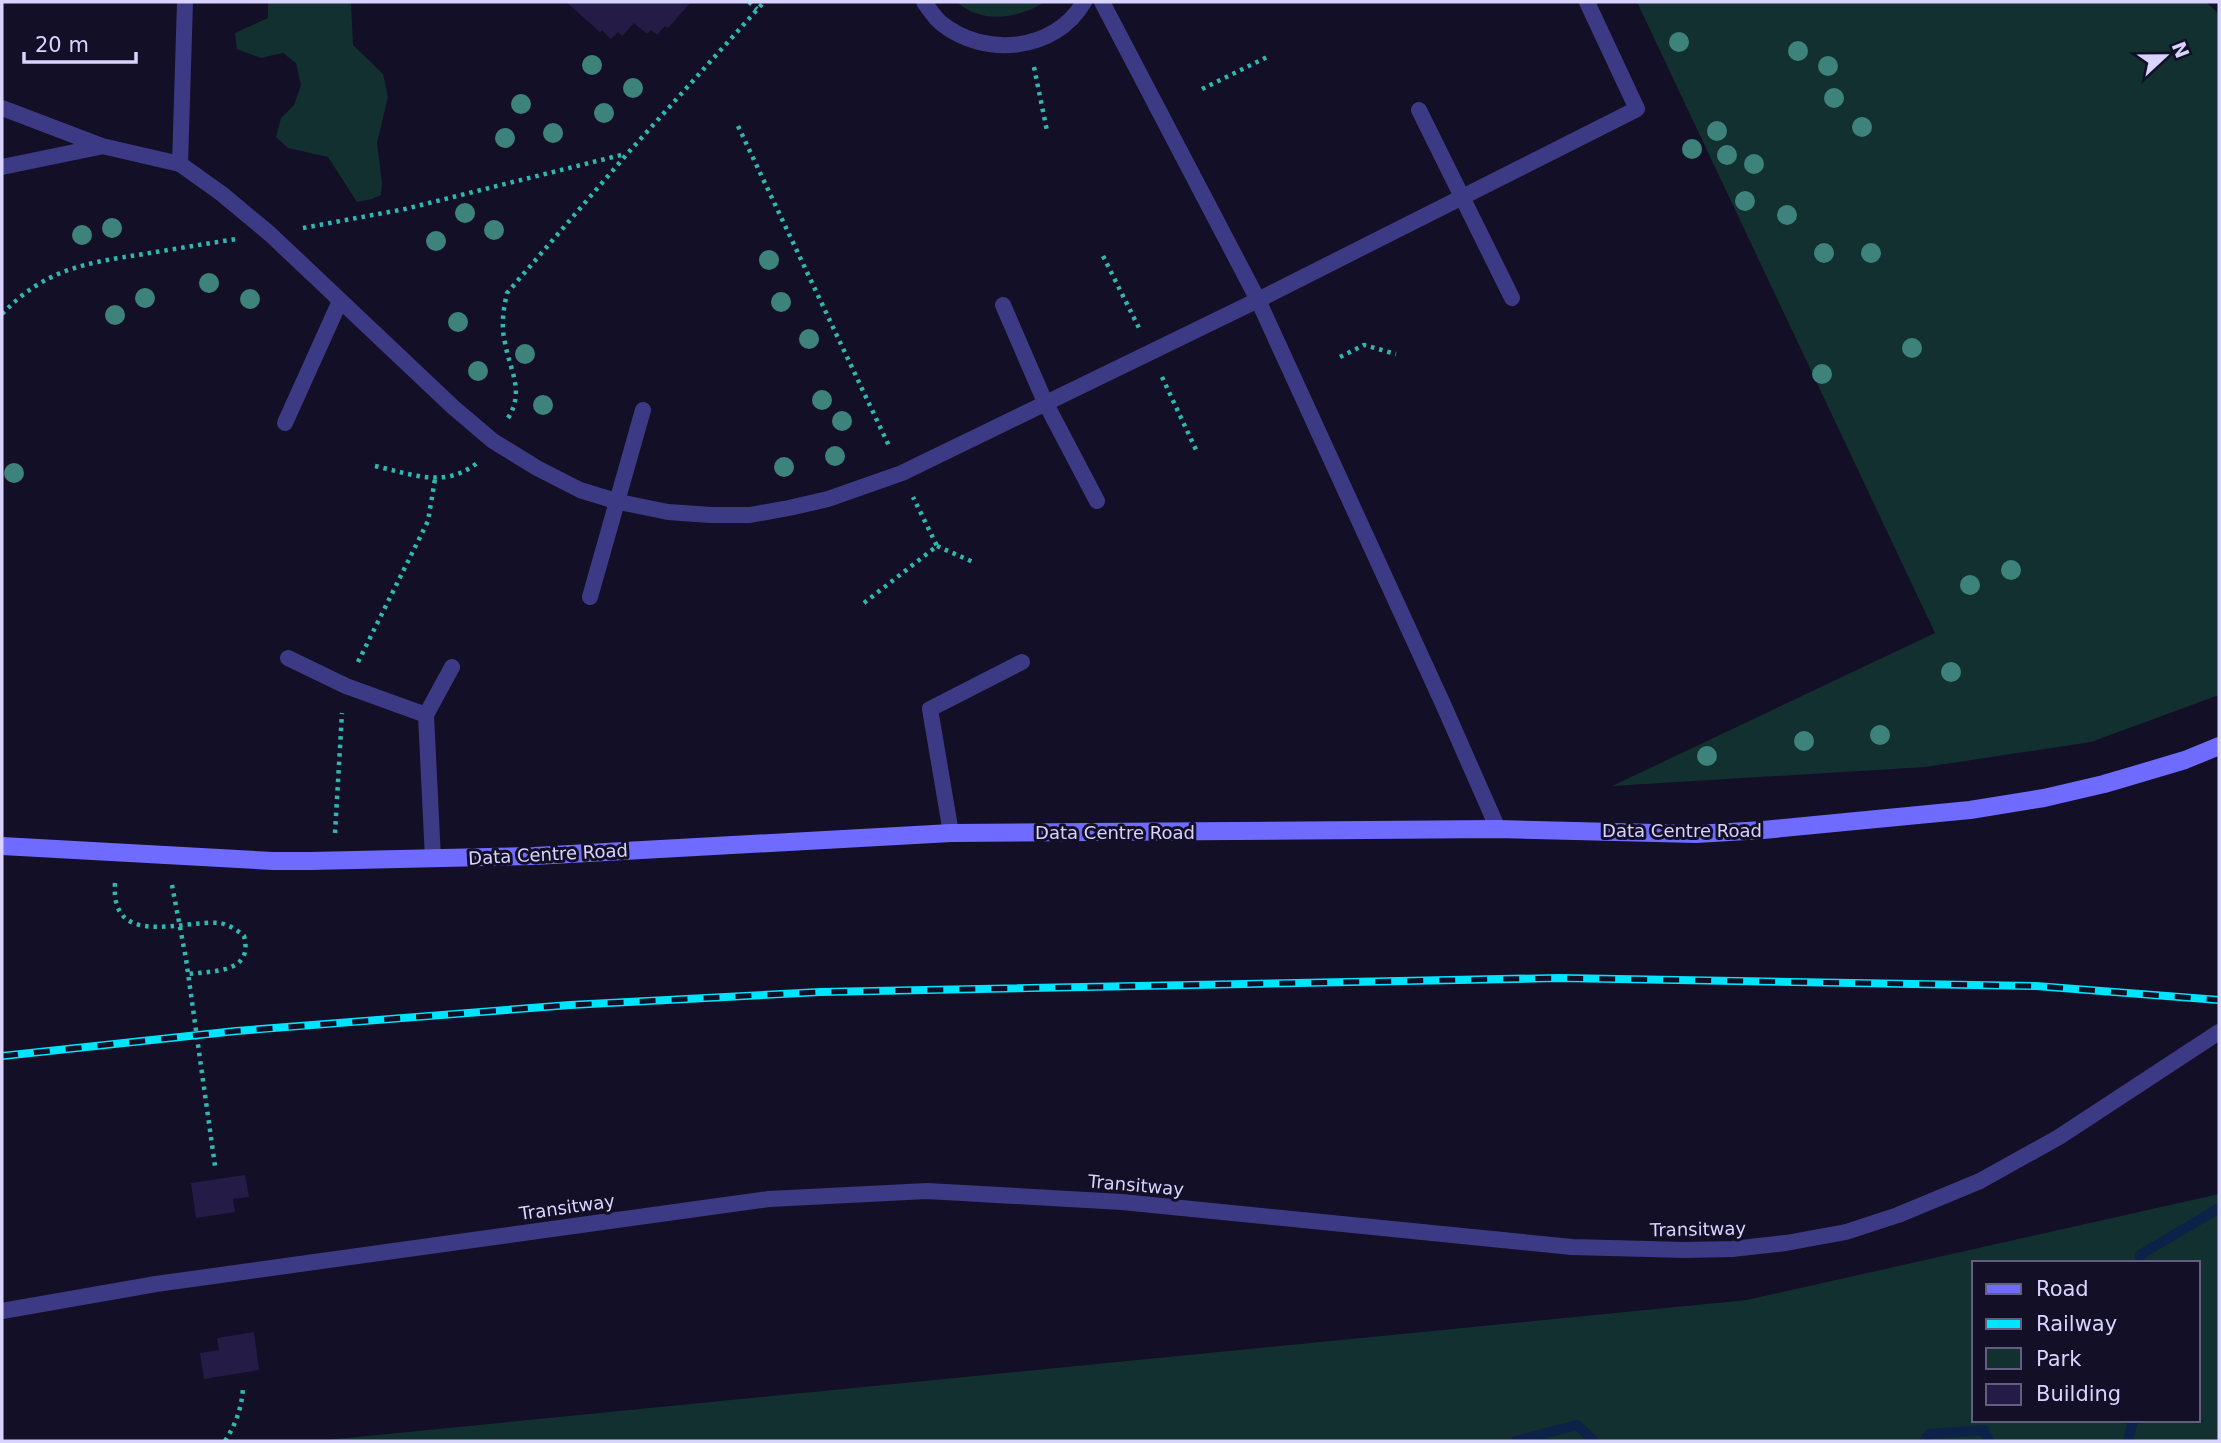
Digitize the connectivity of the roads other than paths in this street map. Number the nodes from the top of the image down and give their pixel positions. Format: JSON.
{"nodes":[{"id":1,"x":185,"y":2,"type":"edge"},
{"id":2,"x":924,"y":2,"type":"edge"},
{"id":3,"x":1084,"y":2,"type":"edge"},
{"id":4,"x":1102,"y":2,"type":"edge"},
{"id":5,"x":1587,"y":2,"type":"edge"},
{"id":6,"x":2,"y":108,"type":"edge"},
{"id":7,"x":1419,"y":110,"type":"dead end"},
{"id":8,"x":102,"y":146,"type":"junction"},
{"id":9,"x":180,"y":164,"type":"junction"},
{"id":10,"x":2,"y":167,"type":"edge"},
{"id":11,"x":1462,"y":197,"type":"junction"},
{"id":12,"x":1511,"y":298,"type":"dead end"},
{"id":13,"x":340,"y":300,"type":"junction"},
{"id":14,"x":1258,"y":300,"type":"junction"},
{"id":15,"x":1003,"y":305,"type":"dead end"},
{"id":16,"x":1045,"y":402,"type":"junction"},
{"id":17,"x":643,"y":410,"type":"dead end"},
{"id":18,"x":285,"y":423,"type":"dead end"},
{"id":19,"x":1097,"y":501,"type":"dead end"},
{"id":20,"x":619,"y":502,"type":"junction"},
{"id":21,"x":590,"y":597,"type":"dead end"},
{"id":22,"x":288,"y":659,"type":"dead end"},
{"id":23,"x":1022,"y":662,"type":"dead end"},
{"id":24,"x":452,"y":667,"type":"dead end"},
{"id":25,"x":426,"y":715,"type":"junction"},
{"id":26,"x":2219,"y":746,"type":"edge"},
{"id":27,"x":1498,"y":829,"type":"junction"},
{"id":28,"x":951,"y":833,"type":"junction"},
{"id":29,"x":2,"y":846,"type":"edge"},
{"id":30,"x":433,"y":859,"type":"junction"},
{"id":31,"x":2219,"y":1032,"type":"edge"},
{"id":32,"x":2,"y":1311,"type":"edge"}],
"edges":[{"from":1,"to":9,"type":"lane"},
{"from":2,"to":3,"type":"lane"},
{"from":4,"to":14,"type":"lane"},
{"from":5,"to":11,"type":"lane"},
{"from":6,"to":8,"type":"lane"},
{"from":7,"to":11,"type":"lane"},
{"from":8,"to":9,"type":"lane"},
{"from":8,"to":10,"type":"lane"},
{"from":9,"to":13,"type":"lane"},
{"from":11,"to":12,"type":"lane"},
{"from":11,"to":14,"type":"lane"},
{"from":13,"to":18,"type":"lane"},
{"from":13,"to":20,"type":"lane"},
{"from":14,"to":16,"type":"lane"},
{"from":14,"to":27,"type":"lane"},
{"from":15,"to":16,"type":"lane"},
{"from":16,"to":19,"type":"lane"},
{"from":16,"to":20,"type":"lane"},
{"from":17,"to":20,"type":"lane"},
{"from":20,"to":21,"type":"lane"},
{"from":22,"to":25,"type":"lane"},
{"from":23,"to":28,"type":"lane"},
{"from":24,"to":25,"type":"lane"},
{"from":25,"to":30,"type":"lane"},
{"from":26,"to":27,"type":"main road","name":"Data Centre Road"},
{"from":27,"to":28,"type":"main road","name":"Data Centre Road"},
{"from":28,"to":30,"type":"main road","name":"Data Centre Road"},
{"from":29,"to":30,"type":"main road","name":"Data Centre Road"},
{"from":31,"to":32,"type":"lane","name":"Transitway"}]}
